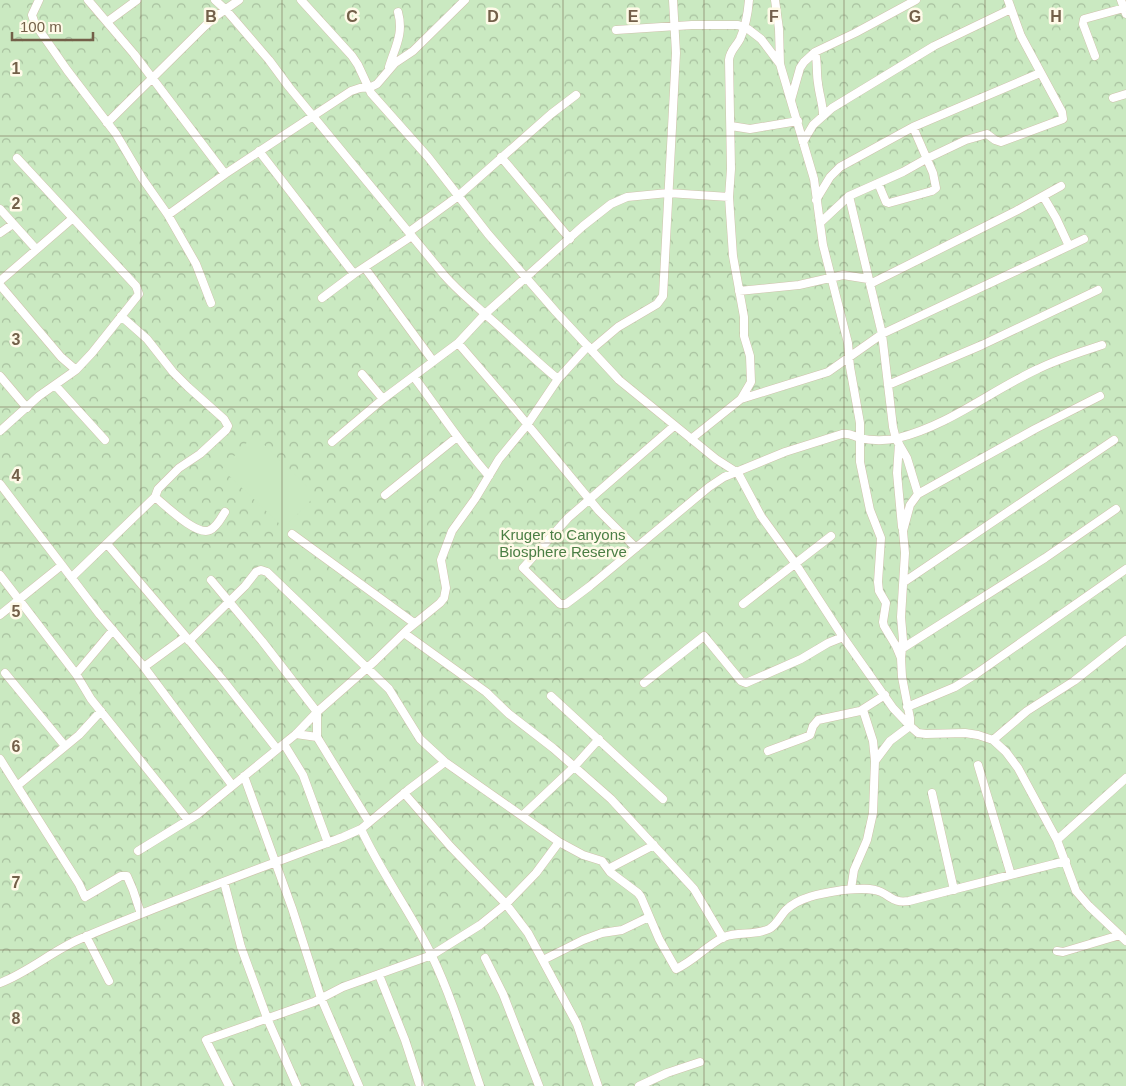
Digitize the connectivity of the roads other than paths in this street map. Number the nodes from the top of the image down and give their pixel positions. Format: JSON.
{"nodes":[{"id":1,"x":39,"y":0,"type":"edge"},
{"id":2,"x":88,"y":0,"type":"edge"},
{"id":3,"x":137,"y":0,"type":"edge"},
{"id":4,"x":215,"y":0,"type":"edge"},
{"id":5,"x":239,"y":0,"type":"edge"},
{"id":6,"x":301,"y":0,"type":"edge"},
{"id":7,"x":464,"y":0,"type":"edge"},
{"id":8,"x":674,"y":0,"type":"edge"},
{"id":9,"x":748,"y":0,"type":"edge"},
{"id":10,"x":775,"y":0,"type":"edge"},
{"id":11,"x":916,"y":0,"type":"edge"},
{"id":12,"x":1008,"y":0,"type":"edge"},
{"id":13,"x":1011,"y":9,"type":"junction"},
{"id":14,"x":1124,"y":9,"type":"edge"},
{"id":15,"x":226,"y":10,"type":"junction"},
{"id":16,"x":398,"y":12,"type":"dead end"},
{"id":17,"x":107,"y":22,"type":"junction"},
{"id":18,"x":676,"y":26,"type":"junction"},
{"id":19,"x":743,"y":27,"type":"junction"},
{"id":20,"x":616,"y":30,"type":"dead end"},
{"id":21,"x":815,"y":52,"type":"junction"},
{"id":22,"x":1095,"y":56,"type":"dead end"},
{"id":23,"x":780,"y":64,"type":"junction"},
{"id":24,"x":388,"y":70,"type":"junction"},
{"id":25,"x":1040,"y":73,"type":"junction"},
{"id":26,"x":152,"y":79,"type":"junction"},
{"id":27,"x":367,"y":87,"type":"junction"},
{"id":28,"x":1126,"y":94,"type":"edge"},
{"id":29,"x":576,"y":95,"type":"dead end"},
{"id":30,"x":1113,"y":98,"type":"dead end"},
{"id":31,"x":791,"y":100,"type":"junction"},
{"id":32,"x":823,"y":115,"type":"junction"},
{"id":33,"x":313,"y":116,"type":"junction"},
{"id":34,"x":798,"y":121,"type":"junction"},
{"id":35,"x":107,"y":122,"type":"junction"},
{"id":36,"x":730,"y":126,"type":"junction"},
{"id":37,"x":913,"y":127,"type":"junction"},
{"id":38,"x":803,"y":142,"type":"junction"},
{"id":39,"x":258,"y":151,"type":"junction"},
{"id":40,"x":501,"y":157,"type":"junction"},
{"id":41,"x":17,"y":158,"type":"dead end"},
{"id":42,"x":926,"y":159,"type":"junction"},
{"id":43,"x":225,"y":174,"type":"junction"},
{"id":44,"x":878,"y":183,"type":"junction"},
{"id":45,"x":1061,"y":186,"type":"dead end"},
{"id":46,"x":668,"y":193,"type":"junction"},
{"id":47,"x":850,"y":196,"type":"junction"},
{"id":48,"x":1043,"y":196,"type":"junction"},
{"id":49,"x":457,"y":197,"type":"junction"},
{"id":50,"x":729,"y":198,"type":"junction"},
{"id":51,"x":816,"y":200,"type":"junction"},
{"id":52,"x":0,"y":209,"type":"edge"},
{"id":53,"x":168,"y":215,"type":"junction"},
{"id":54,"x":73,"y":218,"type":"junction"},
{"id":55,"x":820,"y":222,"type":"junction"},
{"id":56,"x":13,"y":224,"type":"junction"},
{"id":57,"x":0,"y":232,"type":"edge"},
{"id":58,"x":410,"y":234,"type":"junction"},
{"id":59,"x":570,"y":238,"type":"junction"},
{"id":60,"x":1084,"y":239,"type":"dead end"},
{"id":61,"x":1069,"y":246,"type":"junction"},
{"id":62,"x":36,"y":249,"type":"junction"},
{"id":63,"x":365,"y":268,"type":"junction"},
{"id":64,"x":354,"y":274,"type":"junction"},
{"id":65,"x":526,"y":278,"type":"junction"},
{"id":66,"x":831,"y":278,"type":"junction"},
{"id":67,"x":0,"y":280,"type":"edge"},
{"id":68,"x":869,"y":281,"type":"junction"},
{"id":69,"x":0,"y":285,"type":"edge"},
{"id":70,"x":1098,"y":290,"type":"dead end"},
{"id":71,"x":739,"y":291,"type":"junction"},
{"id":72,"x":322,"y":298,"type":"dead end"},
{"id":73,"x":211,"y":304,"type":"dead end"},
{"id":74,"x":485,"y":314,"type":"junction"},
{"id":75,"x":121,"y":316,"type":"junction"},
{"id":76,"x":882,"y":334,"type":"junction"},
{"id":77,"x":458,"y":343,"type":"junction"},
{"id":78,"x":1102,"y":345,"type":"dead end"},
{"id":79,"x":590,"y":348,"type":"junction"},
{"id":80,"x":849,"y":356,"type":"junction"},
{"id":81,"x":433,"y":361,"type":"junction"},
{"id":82,"x":76,"y":370,"type":"junction"},
{"id":83,"x":362,"y":374,"type":"dead end"},
{"id":84,"x":0,"y":376,"type":"edge"},
{"id":85,"x":414,"y":377,"type":"junction"},
{"id":86,"x":558,"y":380,"type":"junction"},
{"id":87,"x":55,"y":385,"type":"junction"},
{"id":88,"x":888,"y":385,"type":"junction"},
{"id":89,"x":1100,"y":396,"type":"dead end"},
{"id":90,"x":383,"y":399,"type":"junction"},
{"id":91,"x":741,"y":399,"type":"junction"},
{"id":92,"x":26,"y":408,"type":"junction"},
{"id":93,"x":527,"y":425,"type":"junction"},
{"id":94,"x":674,"y":426,"type":"junction"},
{"id":95,"x":0,"y":430,"type":"edge"},
{"id":96,"x":457,"y":436,"type":"junction"},
{"id":97,"x":860,"y":438,"type":"junction"},
{"id":98,"x":691,"y":439,"type":"junction"},
{"id":99,"x":105,"y":440,"type":"dead end"},
{"id":100,"x":1114,"y":440,"type":"dead end"},
{"id":101,"x":898,"y":441,"type":"junction"},
{"id":102,"x":332,"y":442,"type":"dead end"},
{"id":103,"x":738,"y":473,"type":"junction"},
{"id":104,"x":489,"y":476,"type":"junction"},
{"id":105,"x":0,"y":484,"type":"edge"},
{"id":106,"x":918,"y":494,"type":"junction"},
{"id":107,"x":385,"y":495,"type":"dead end"},
{"id":108,"x":155,"y":496,"type":"junction"},
{"id":109,"x":590,"y":500,"type":"junction"},
{"id":110,"x":1116,"y":509,"type":"dead end"},
{"id":111,"x":225,"y":512,"type":"dead end"},
{"id":112,"x":903,"y":531,"type":"junction"},
{"id":113,"x":292,"y":534,"type":"dead end"},
{"id":114,"x":831,"y":536,"type":"dead end"},
{"id":115,"x":107,"y":544,"type":"junction"},
{"id":116,"x":636,"y":548,"type":"junction"},
{"id":117,"x":795,"y":563,"type":"junction"},
{"id":118,"x":62,"y":565,"type":"junction"},
{"id":119,"x":1126,"y":569,"type":"edge"},
{"id":120,"x":0,"y":575,"type":"edge"},
{"id":121,"x":72,"y":577,"type":"junction"},
{"id":122,"x":212,"y":580,"type":"dead end"},
{"id":123,"x":904,"y":582,"type":"junction"},
{"id":124,"x":18,"y":600,"type":"junction"},
{"id":125,"x":229,"y":601,"type":"junction"},
{"id":126,"x":743,"y":604,"type":"dead end"},
{"id":127,"x":0,"y":615,"type":"edge"},
{"id":128,"x":414,"y":623,"type":"junction"},
{"id":129,"x":113,"y":630,"type":"junction"},
{"id":130,"x":404,"y":633,"type":"junction"},
{"id":131,"x":843,"y":637,"type":"junction"},
{"id":132,"x":187,"y":639,"type":"junction"},
{"id":133,"x":1126,"y":640,"type":"edge"},
{"id":134,"x":903,"y":648,"type":"junction"},
{"id":135,"x":901,"y":658,"type":"junction"},
{"id":136,"x":144,"y":667,"type":"junction"},
{"id":137,"x":367,"y":668,"type":"junction"},
{"id":138,"x":5,"y":673,"type":"dead end"},
{"id":139,"x":76,"y":674,"type":"junction"},
{"id":140,"x":644,"y":683,"type":"dead end"},
{"id":141,"x":551,"y":696,"type":"dead end"},
{"id":142,"x":885,"y":696,"type":"junction"},
{"id":143,"x":907,"y":707,"type":"junction"},
{"id":144,"x":863,"y":710,"type":"junction"},
{"id":145,"x":101,"y":711,"type":"junction"},
{"id":146,"x":317,"y":712,"type":"junction"},
{"id":147,"x":910,"y":726,"type":"junction"},
{"id":148,"x":296,"y":734,"type":"junction"},
{"id":149,"x":316,"y":737,"type":"junction"},
{"id":150,"x":599,"y":739,"type":"junction"},
{"id":151,"x":993,"y":740,"type":"junction"},
{"id":152,"x":284,"y":744,"type":"junction"},
{"id":153,"x":65,"y":746,"type":"junction"},
{"id":154,"x":277,"y":749,"type":"junction"},
{"id":155,"x":768,"y":751,"type":"dead end"},
{"id":156,"x":0,"y":760,"type":"edge"},
{"id":157,"x":875,"y":761,"type":"junction"},
{"id":158,"x":445,"y":762,"type":"junction"},
{"id":159,"x":978,"y":765,"type":"dead end"},
{"id":160,"x":574,"y":767,"type":"junction"},
{"id":161,"x":244,"y":776,"type":"junction"},
{"id":162,"x":1126,"y":778,"type":"edge"},
{"id":163,"x":232,"y":785,"type":"junction"},
{"id":164,"x":17,"y":786,"type":"junction"},
{"id":165,"x":404,"y":793,"type":"junction"},
{"id":166,"x":932,"y":793,"type":"dead end"},
{"id":167,"x":662,"y":799,"type":"dead end"},
{"id":168,"x":522,"y":816,"type":"junction"},
{"id":169,"x":188,"y":820,"type":"junction"},
{"id":170,"x":369,"y":822,"type":"junction"},
{"id":171,"x":361,"y":829,"type":"junction"},
{"id":172,"x":1057,"y":840,"type":"junction"},
{"id":173,"x":559,"y":842,"type":"junction"},
{"id":174,"x":328,"y":843,"type":"junction"},
{"id":175,"x":654,"y":845,"type":"junction"},
{"id":176,"x":138,"y":851,"type":"dead end"},
{"id":177,"x":1066,"y":861,"type":"junction"},
{"id":178,"x":276,"y":862,"type":"junction"},
{"id":179,"x":608,"y":869,"type":"junction"},
{"id":180,"x":1011,"y":875,"type":"junction"},
{"id":181,"x":224,"y":882,"type":"junction"},
{"id":182,"x":851,"y":890,"type":"junction"},
{"id":183,"x":954,"y":890,"type":"junction"},
{"id":184,"x":506,"y":904,"type":"junction"},
{"id":185,"x":141,"y":914,"type":"junction"},
{"id":186,"x":649,"y":917,"type":"junction"},
{"id":187,"x":86,"y":936,"type":"junction"},
{"id":188,"x":723,"y":938,"type":"junction"},
{"id":189,"x":1123,"y":938,"type":"edge"},
{"id":190,"x":1057,"y":951,"type":"dead end"},
{"id":191,"x":432,"y":956,"type":"junction"},
{"id":192,"x":485,"y":958,"type":"dead end"},
{"id":193,"x":543,"y":960,"type":"junction"},
{"id":194,"x":379,"y":975,"type":"junction"},
{"id":195,"x":109,"y":981,"type":"dead end"},
{"id":196,"x":0,"y":982,"type":"edge"},
{"id":197,"x":321,"y":998,"type":"junction"},
{"id":198,"x":267,"y":1018,"type":"junction"},
{"id":199,"x":700,"y":1062,"type":"dead end"},
{"id":200,"x":229,"y":1086,"type":"edge"},
{"id":201,"x":297,"y":1086,"type":"edge"},
{"id":202,"x":359,"y":1086,"type":"edge"},
{"id":203,"x":420,"y":1086,"type":"edge"},
{"id":204,"x":480,"y":1086,"type":"edge"},
{"id":205,"x":539,"y":1086,"type":"edge"},
{"id":206,"x":598,"y":1086,"type":"edge"},
{"id":207,"x":639,"y":1086,"type":"edge"}],
"edges":[{"from":1,"to":35,"type":"street"},
{"from":2,"to":17,"type":"street"},
{"from":3,"to":17,"type":"street"},
{"from":4,"to":15,"type":"street"},
{"from":5,"to":15,"type":"street"},
{"from":6,"to":27,"type":"street"},
{"from":7,"to":24,"type":"street"},
{"from":8,"to":18,"type":"street"},
{"from":9,"to":19,"type":"street"},
{"from":10,"to":23,"type":"street"},
{"from":11,"to":21,"type":"street"},
{"from":12,"to":13,"type":"street"},
{"from":13,"to":25,"type":"street"},
{"from":13,"to":32,"type":"street"},
{"from":14,"to":22,"type":"street"},
{"from":15,"to":26,"type":"street"},
{"from":15,"to":33,"type":"street"},
{"from":16,"to":24,"type":"street"},
{"from":17,"to":26,"type":"street"},
{"from":18,"to":19,"type":"street"},
{"from":18,"to":20,"type":"street"},
{"from":18,"to":46,"type":"street"},
{"from":19,"to":23,"type":"street"},
{"from":19,"to":36,"type":"street"},
{"from":21,"to":31,"type":"street"},
{"from":21,"to":32,"type":"street"},
{"from":23,"to":31,"type":"street"},
{"from":24,"to":27,"type":"street"},
{"from":25,"to":37,"type":"street"},
{"from":25,"to":42,"type":"street"},
{"from":26,"to":35,"type":"street"},
{"from":26,"to":43,"type":"street"},
{"from":27,"to":33,"type":"street"},
{"from":27,"to":49,"type":"street"},
{"from":28,"to":30,"type":"street"},
{"from":29,"to":40,"type":"street"},
{"from":31,"to":34,"type":"street"},
{"from":32,"to":38,"type":"street"},
{"from":33,"to":39,"type":"street"},
{"from":33,"to":58,"type":"street"},
{"from":34,"to":36,"type":"street"},
{"from":34,"to":38,"type":"street"},
{"from":35,"to":53,"type":"street"},
{"from":36,"to":50,"type":"street"},
{"from":37,"to":42,"type":"street"},
{"from":37,"to":51,"type":"street"},
{"from":38,"to":51,"type":"street"},
{"from":39,"to":43,"type":"street"},
{"from":39,"to":64,"type":"street"},
{"from":40,"to":49,"type":"street"},
{"from":40,"to":59,"type":"street"},
{"from":41,"to":54,"type":"street"},
{"from":42,"to":44,"type":"street"},
{"from":42,"to":44,"type":"street"},
{"from":43,"to":53,"type":"street"},
{"from":44,"to":47,"type":"street"},
{"from":45,"to":48,"type":"street"},
{"from":46,"to":50,"type":"street"},
{"from":46,"to":59,"type":"street"},
{"from":46,"to":79,"type":"street"},
{"from":47,"to":55,"type":"street"},
{"from":47,"to":68,"type":"street"},
{"from":48,"to":61,"type":"street"},
{"from":48,"to":68,"type":"street"},
{"from":49,"to":58,"type":"street"},
{"from":49,"to":65,"type":"street"},
{"from":50,"to":71,"type":"street"},
{"from":51,"to":55,"type":"street"},
{"from":52,"to":56,"type":"street"},
{"from":53,"to":73,"type":"street"},
{"from":54,"to":62,"type":"street"},
{"from":54,"to":75,"type":"street"},
{"from":55,"to":66,"type":"street"},
{"from":56,"to":57,"type":"street"},
{"from":56,"to":62,"type":"street"},
{"from":58,"to":63,"type":"street"},
{"from":58,"to":74,"type":"street"},
{"from":59,"to":65,"type":"street"},
{"from":60,"to":61,"type":"street"},
{"from":61,"to":76,"type":"street"},
{"from":62,"to":67,"type":"street"},
{"from":63,"to":64,"type":"street"},
{"from":63,"to":81,"type":"street"},
{"from":64,"to":72,"type":"street"},
{"from":65,"to":74,"type":"street"},
{"from":65,"to":79,"type":"street"},
{"from":66,"to":68,"type":"street"},
{"from":66,"to":71,"type":"street"},
{"from":66,"to":80,"type":"street"},
{"from":68,"to":76,"type":"street"},
{"from":69,"to":82,"type":"street"},
{"from":70,"to":88,"type":"street"},
{"from":71,"to":91,"type":"street"},
{"from":74,"to":77,"type":"street"},
{"from":74,"to":86,"type":"street"},
{"from":75,"to":82,"type":"street"},
{"from":75,"to":108,"type":"street"},
{"from":76,"to":80,"type":"street"},
{"from":76,"to":88,"type":"street"},
{"from":77,"to":81,"type":"street"},
{"from":77,"to":93,"type":"street"},
{"from":78,"to":101,"type":"street"},
{"from":79,"to":86,"type":"street"},
{"from":79,"to":94,"type":"street"},
{"from":80,"to":91,"type":"street"},
{"from":80,"to":97,"type":"street"},
{"from":81,"to":85,"type":"street"},
{"from":82,"to":87,"type":"street"},
{"from":83,"to":90,"type":"street"},
{"from":84,"to":92,"type":"street"},
{"from":85,"to":90,"type":"street"},
{"from":85,"to":96,"type":"street"},
{"from":86,"to":93,"type":"street"},
{"from":87,"to":92,"type":"street"},
{"from":87,"to":99,"type":"street"},
{"from":88,"to":101,"type":"street"},
{"from":89,"to":106,"type":"street"},
{"from":90,"to":102,"type":"street"},
{"from":91,"to":98,"type":"street"},
{"from":92,"to":95,"type":"street"},
{"from":93,"to":104,"type":"street"},
{"from":93,"to":109,"type":"street"},
{"from":94,"to":98,"type":"street"},
{"from":94,"to":109,"type":"street"},
{"from":96,"to":104,"type":"street"},
{"from":96,"to":107,"type":"street"},
{"from":97,"to":101,"type":"street"},
{"from":97,"to":103,"type":"street"},
{"from":97,"to":135,"type":"street"},
{"from":98,"to":103,"type":"street"},
{"from":100,"to":123,"type":"street"},
{"from":101,"to":106,"type":"street"},
{"from":101,"to":112,"type":"street"},
{"from":103,"to":116,"type":"street"},
{"from":103,"to":117,"type":"street"},
{"from":104,"to":128,"type":"street"},
{"from":105,"to":118,"type":"street"},
{"from":106,"to":112,"type":"street"},
{"from":108,"to":111,"type":"street"},
{"from":108,"to":115,"type":"street"},
{"from":109,"to":116,"type":"street"},
{"from":109,"to":116,"type":"street"},
{"from":110,"to":134,"type":"street"},
{"from":112,"to":123,"type":"street"},
{"from":113,"to":128,"type":"street"},
{"from":114,"to":117,"type":"street"},
{"from":115,"to":121,"type":"street"},
{"from":115,"to":132,"type":"street"},
{"from":117,"to":126,"type":"street"},
{"from":117,"to":131,"type":"street"},
{"from":118,"to":121,"type":"street"},
{"from":118,"to":124,"type":"street"},
{"from":119,"to":143,"type":"street"},
{"from":120,"to":124,"type":"street"},
{"from":121,"to":129,"type":"street"},
{"from":122,"to":125,"type":"street"},
{"from":123,"to":134,"type":"street"},
{"from":124,"to":127,"type":"street"},
{"from":124,"to":139,"type":"street"},
{"from":125,"to":132,"type":"street"},
{"from":125,"to":137,"type":"street"},
{"from":125,"to":146,"type":"street"},
{"from":128,"to":130,"type":"street"},
{"from":129,"to":136,"type":"street"},
{"from":129,"to":139,"type":"street"},
{"from":130,"to":137,"type":"street"},
{"from":130,"to":160,"type":"street"},
{"from":131,"to":140,"type":"street"},
{"from":131,"to":142,"type":"street"},
{"from":132,"to":136,"type":"street"},
{"from":132,"to":154,"type":"street"},
{"from":133,"to":151,"type":"street"},
{"from":134,"to":135,"type":"street"},
{"from":135,"to":143,"type":"street"},
{"from":136,"to":163,"type":"street"},
{"from":137,"to":146,"type":"street"},
{"from":137,"to":158,"type":"street"},
{"from":138,"to":153,"type":"street"},
{"from":139,"to":145,"type":"street"},
{"from":141,"to":150,"type":"street"},
{"from":142,"to":144,"type":"street"},
{"from":142,"to":147,"type":"street"},
{"from":143,"to":147,"type":"street"},
{"from":144,"to":155,"type":"street"},
{"from":144,"to":157,"type":"street"},
{"from":145,"to":153,"type":"street"},
{"from":145,"to":169,"type":"street"},
{"from":146,"to":148,"type":"street"},
{"from":146,"to":149,"type":"street"},
{"from":147,"to":151,"type":"street"},
{"from":147,"to":157,"type":"street"},
{"from":148,"to":149,"type":"street"},
{"from":148,"to":152,"type":"street"},
{"from":149,"to":170,"type":"street"},
{"from":150,"to":160,"type":"street"},
{"from":150,"to":167,"type":"street"},
{"from":151,"to":172,"type":"street"},
{"from":152,"to":154,"type":"street"},
{"from":152,"to":174,"type":"street"},
{"from":153,"to":164,"type":"street"},
{"from":154,"to":161,"type":"street"},
{"from":156,"to":164,"type":"street"},
{"from":157,"to":182,"type":"street"},
{"from":158,"to":165,"type":"street"},
{"from":158,"to":168,"type":"street"},
{"from":159,"to":180,"type":"street"},
{"from":160,"to":168,"type":"street"},
{"from":160,"to":175,"type":"street"},
{"from":161,"to":163,"type":"street"},
{"from":161,"to":178,"type":"street"},
{"from":162,"to":172,"type":"street"},
{"from":163,"to":169,"type":"street"},
{"from":164,"to":185,"type":"street"},
{"from":165,"to":170,"type":"street"},
{"from":165,"to":184,"type":"street"},
{"from":166,"to":183,"type":"street"},
{"from":168,"to":173,"type":"street"},
{"from":169,"to":176,"type":"street"},
{"from":170,"to":171,"type":"street"},
{"from":171,"to":174,"type":"street"},
{"from":171,"to":191,"type":"street"},
{"from":172,"to":177,"type":"street"},
{"from":173,"to":179,"type":"street"},
{"from":173,"to":184,"type":"street"},
{"from":174,"to":178,"type":"street"},
{"from":175,"to":179,"type":"street"},
{"from":175,"to":188,"type":"street"},
{"from":177,"to":180,"type":"street"},
{"from":177,"to":189,"type":"street"},
{"from":178,"to":181,"type":"street"},
{"from":178,"to":197,"type":"street"},
{"from":179,"to":186,"type":"street"},
{"from":180,"to":183,"type":"street"},
{"from":181,"to":185,"type":"street"},
{"from":181,"to":198,"type":"street"},
{"from":182,"to":183,"type":"street"},
{"from":182,"to":188,"type":"street"},
{"from":184,"to":191,"type":"street"},
{"from":184,"to":193,"type":"street"},
{"from":185,"to":187,"type":"street"},
{"from":186,"to":188,"type":"street"},
{"from":186,"to":193,"type":"street"},
{"from":187,"to":195,"type":"street"},
{"from":187,"to":196,"type":"street"},
{"from":189,"to":190,"type":"street"},
{"from":191,"to":194,"type":"street"},
{"from":191,"to":204,"type":"street"},
{"from":192,"to":205,"type":"street"},
{"from":193,"to":206,"type":"street"},
{"from":194,"to":197,"type":"street"},
{"from":194,"to":203,"type":"street"},
{"from":197,"to":198,"type":"street"},
{"from":197,"to":202,"type":"street"},
{"from":198,"to":200,"type":"street"},
{"from":198,"to":201,"type":"street"},
{"from":199,"to":207,"type":"street"}]}
